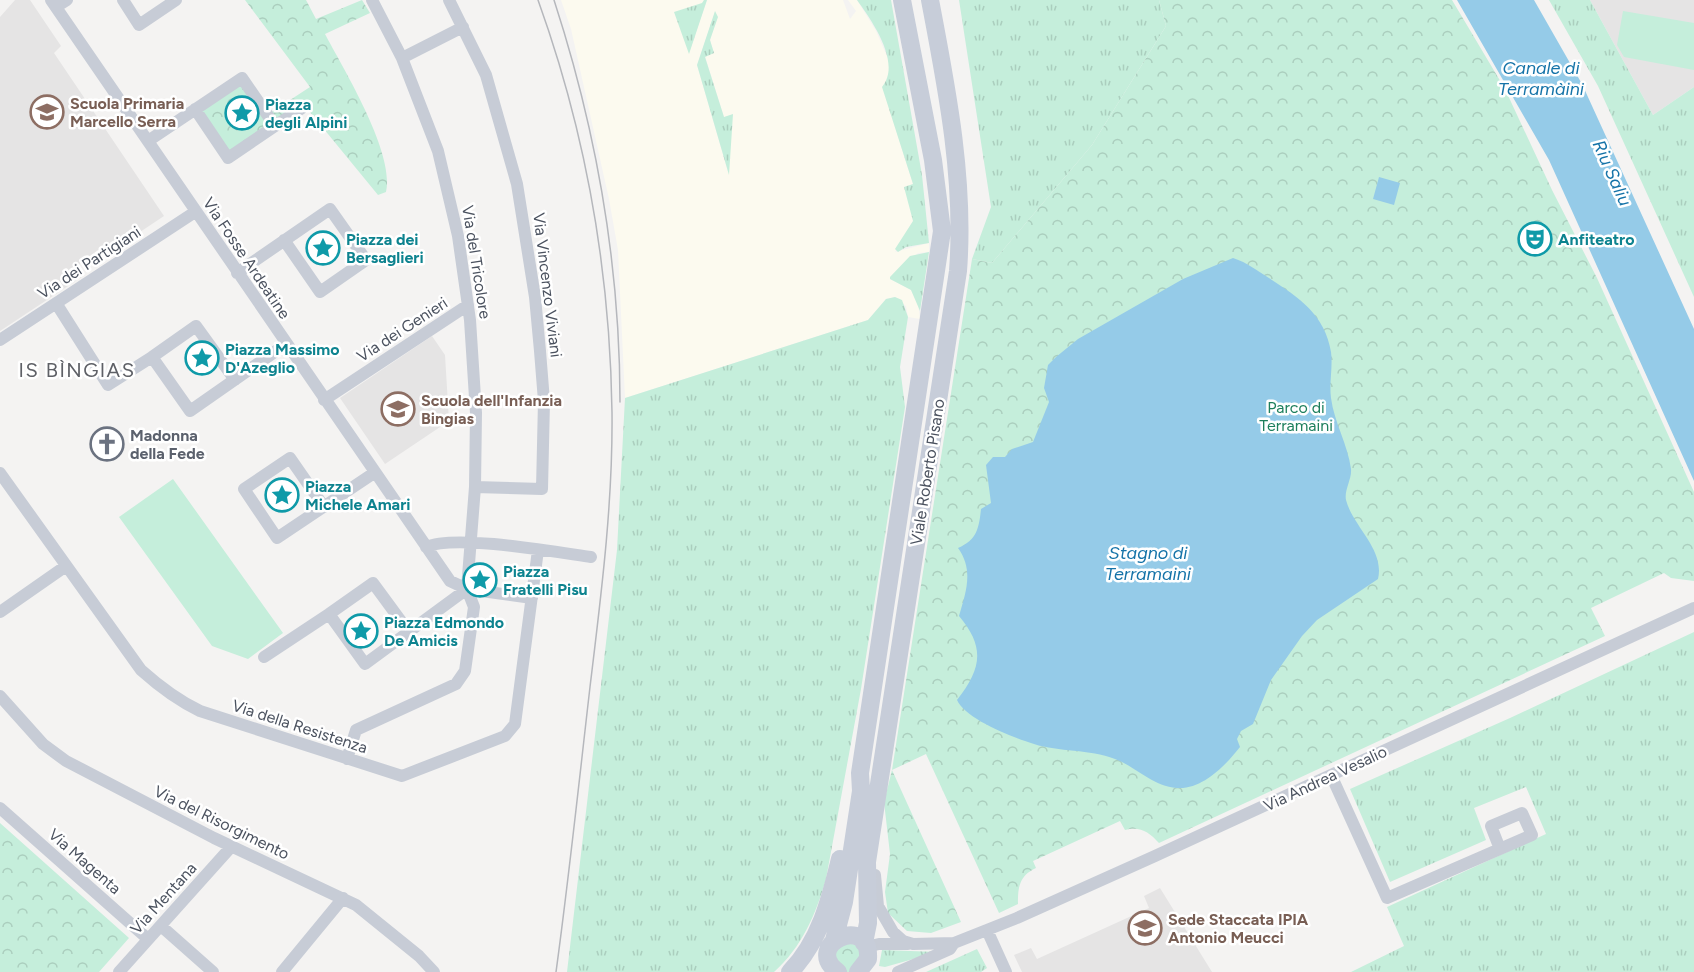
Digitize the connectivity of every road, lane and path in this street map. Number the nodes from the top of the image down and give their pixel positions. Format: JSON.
{"nodes":[{"id":1,"x":123,"y":0,"type":"edge"},
{"id":2,"x":176,"y":0,"type":"edge"},
{"id":3,"x":372,"y":0,"type":"edge"},
{"id":4,"x":449,"y":0,"type":"edge"},
{"id":5,"x":902,"y":0,"type":"edge"},
{"id":6,"x":930,"y":0,"type":"edge"},
{"id":7,"x":58,"y":2,"type":"edge"},
{"id":8,"x":463,"y":27,"type":"junction"},
{"id":9,"x":402,"y":58,"type":"junction"},
{"id":10,"x":302,"y":108,"type":"dead end"},
{"id":11,"x":195,"y":110,"type":"junction"},
{"id":12,"x":275,"y":126,"type":"junction"},
{"id":13,"x":148,"y":141,"type":"junction"},
{"id":14,"x":195,"y":212,"type":"junction"},
{"id":15,"x":284,"y":240,"type":"junction"},
{"id":16,"x":237,"y":273,"type":"junction"},
{"id":17,"x":56,"y":303,"type":"junction"},
{"id":18,"x":468,"y":305,"type":"junction"},
{"id":19,"x":0,"y":339,"type":"edge"},
{"id":20,"x":286,"y":344,"type":"junction"},
{"id":21,"x":152,"y":357,"type":"junction"},
{"id":22,"x":235,"y":380,"type":"junction"},
{"id":23,"x":324,"y":400,"type":"junction"},
{"id":24,"x":0,"y":473,"type":"edge"},
{"id":25,"x":374,"y":473,"type":"junction"},
{"id":26,"x":475,"y":488,"type":"junction"},
{"id":27,"x":324,"y":507,"type":"junction"},
{"id":28,"x":471,"y":543,"type":"junction"},
{"id":29,"x":426,"y":547,"type":"junction"},
{"id":30,"x":538,"y":550,"type":"junction"},
{"id":31,"x":591,"y":557,"type":"dead end"},
{"id":32,"x":66,"y":566,"type":"junction"},
{"id":33,"x":466,"y":589,"type":"junction"},
{"id":34,"x":532,"y":598,"type":"junction"},
{"id":35,"x":1694,"y":608,"type":"edge"},
{"id":36,"x":0,"y":612,"type":"edge"},
{"id":37,"x":329,"y":614,"type":"junction"},
{"id":38,"x":409,"y":633,"type":"junction"},
{"id":39,"x":264,"y":657,"type":"dead end"},
{"id":40,"x":0,"y":696,"type":"edge"},
{"id":41,"x":347,"y":759,"type":"junction"},
{"id":42,"x":860,"y":773,"type":"junction"},
{"id":43,"x":1331,"y":775,"type":"junction"},
{"id":44,"x":0,"y":808,"type":"edge"},
{"id":45,"x":871,"y":841,"type":"junction"},
{"id":46,"x":231,"y":847,"type":"junction"},
{"id":47,"x":1500,"y":849,"type":"dead end"},
{"id":48,"x":343,"y":898,"type":"junction"},
{"id":49,"x":161,"y":926,"type":"junction"},
{"id":50,"x":987,"y":930,"type":"junction"},
{"id":51,"x":148,"y":939,"type":"junction"},
{"id":52,"x":954,"y":943,"type":"junction"},
{"id":53,"x":913,"y":944,"type":"junction"},
{"id":54,"x":865,"y":945,"type":"junction"},
{"id":55,"x":831,"y":946,"type":"junction"},
{"id":56,"x":119,"y":972,"type":"edge"},
{"id":57,"x":213,"y":972,"type":"edge"},
{"id":58,"x":282,"y":972,"type":"edge"},
{"id":59,"x":434,"y":972,"type":"edge"},
{"id":60,"x":790,"y":972,"type":"edge"},
{"id":61,"x":803,"y":972,"type":"edge"},
{"id":62,"x":838,"y":972,"type":"edge"},
{"id":63,"x":858,"y":972,"type":"edge"},
{"id":64,"x":898,"y":972,"type":"edge"},
{"id":65,"x":1006,"y":972,"type":"edge"}],
"edges":[{"from":1,"to":2,"type":"street"},
{"from":3,"to":9,"type":"street","name":"Via del Tricolore"},
{"from":4,"to":8,"type":"street","name":"Via Vincenzo Viviani"},
{"from":5,"to":42,"type":"main road","name":"Viale Roberto Pisano"},
{"from":6,"to":45,"type":"main road","name":"Viale Roberto Pisano"},
{"from":7,"to":13,"type":"street","name":"Via Fosse Ardeatine"},
{"from":8,"to":9,"type":"street"},
{"from":8,"to":26,"type":"street","name":"Via Vincenzo Viviani"},
{"from":9,"to":18,"type":"street","name":"Via del Tricolore"},
{"from":10,"to":12,"type":"street"},
{"from":11,"to":12,"type":"street"},
{"from":11,"to":12,"type":"street"},
{"from":11,"to":13,"type":"street"},
{"from":13,"to":14,"type":"street","name":"Via Fosse Ardeatine"},
{"from":14,"to":16,"type":"street","name":"Via Fosse Ardeatine"},
{"from":14,"to":17,"type":"street","name":"Via dei Partigiani"},
{"from":15,"to":15,"type":"street"},
{"from":15,"to":16,"type":"street"},
{"from":16,"to":20,"type":"street","name":"Via Fosse Ardeatine"},
{"from":17,"to":19,"type":"street","name":"Via dei Partigiani"},
{"from":17,"to":21,"type":"street"},
{"from":18,"to":23,"type":"street","name":"Via dei Genieri"},
{"from":18,"to":26,"type":"street","name":"Via del Tricolore"},
{"from":20,"to":22,"type":"street"},
{"from":20,"to":23,"type":"street","name":"Via Fosse Ardeatine"},
{"from":21,"to":22,"type":"street"},
{"from":21,"to":22,"type":"street"},
{"from":23,"to":25,"type":"street","name":"Via Fosse Ardeatine"},
{"from":24,"to":32,"type":"street","name":"Via della Resistenza"},
{"from":25,"to":27,"type":"street"},
{"from":25,"to":29,"type":"street","name":"Via Fosse Ardeatine"},
{"from":26,"to":28,"type":"street","name":"Via del Tricolore"},
{"from":27,"to":27,"type":"street"},
{"from":28,"to":29,"type":"street"},
{"from":28,"to":30,"type":"street"},
{"from":28,"to":33,"type":"street"},
{"from":29,"to":33,"type":"street","name":"Via Fosse Ardeatine"},
{"from":30,"to":31,"type":"street"},
{"from":30,"to":34,"type":"street","name":"Via della Resistenza"},
{"from":32,"to":36,"type":"street"},
{"from":32,"to":41,"type":"street","name":"Via della Resistenza"},
{"from":33,"to":34,"type":"street"},
{"from":33,"to":38,"type":"street"},
{"from":33,"to":41,"type":"street"},
{"from":34,"to":41,"type":"street","name":"Via della Resistenza"},
{"from":35,"to":43,"type":"street","name":"Via Andrea Vesalio"},
{"from":37,"to":38,"type":"street"},
{"from":37,"to":38,"type":"street"},
{"from":37,"to":39,"type":"street"},
{"from":40,"to":46,"type":"street","name":"Via del Risorgimento"},
{"from":42,"to":55,"type":"main road","name":"Viale Roberto Pisano"},
{"from":42,"to":60,"type":"main road","name":"Viale Roberto Pisano"},
{"from":43,"to":47,"type":"street"},
{"from":43,"to":50,"type":"street","name":"Via Andrea Vesalio"},
{"from":44,"to":51,"type":"street","name":"Via Magenta"},
{"from":45,"to":53,"type":"street"},
{"from":45,"to":54,"type":"main road","name":"Viale Roberto Pisano"},
{"from":46,"to":48,"type":"street","name":"Via del Risorgimento"},
{"from":46,"to":49,"type":"street","name":"Via Mentana"},
{"from":48,"to":58,"type":"street"},
{"from":48,"to":59,"type":"street","name":"Via del Risorgimento"},
{"from":49,"to":51,"type":"street","name":"Via Mentana"},
{"from":49,"to":57,"type":"street"},
{"from":50,"to":52,"type":"street","name":"Via Andrea Vesalio"},
{"from":50,"to":65,"type":"street"},
{"from":51,"to":56,"type":"street","name":"Via Mentana"},
{"from":52,"to":53,"type":"street","name":"Via Andrea Vesalio"},
{"from":52,"to":64,"type":"street","name":"Via Andrea Vesalio"},
{"from":53,"to":54,"type":"street","name":"Via Andrea Vesalio"},
{"from":54,"to":55,"type":"main road"},
{"from":54,"to":63,"type":"main road","name":"Viale Roberto Pisano"},
{"from":55,"to":61,"type":"main road"},
{"from":55,"to":62,"type":"main road"}]}
